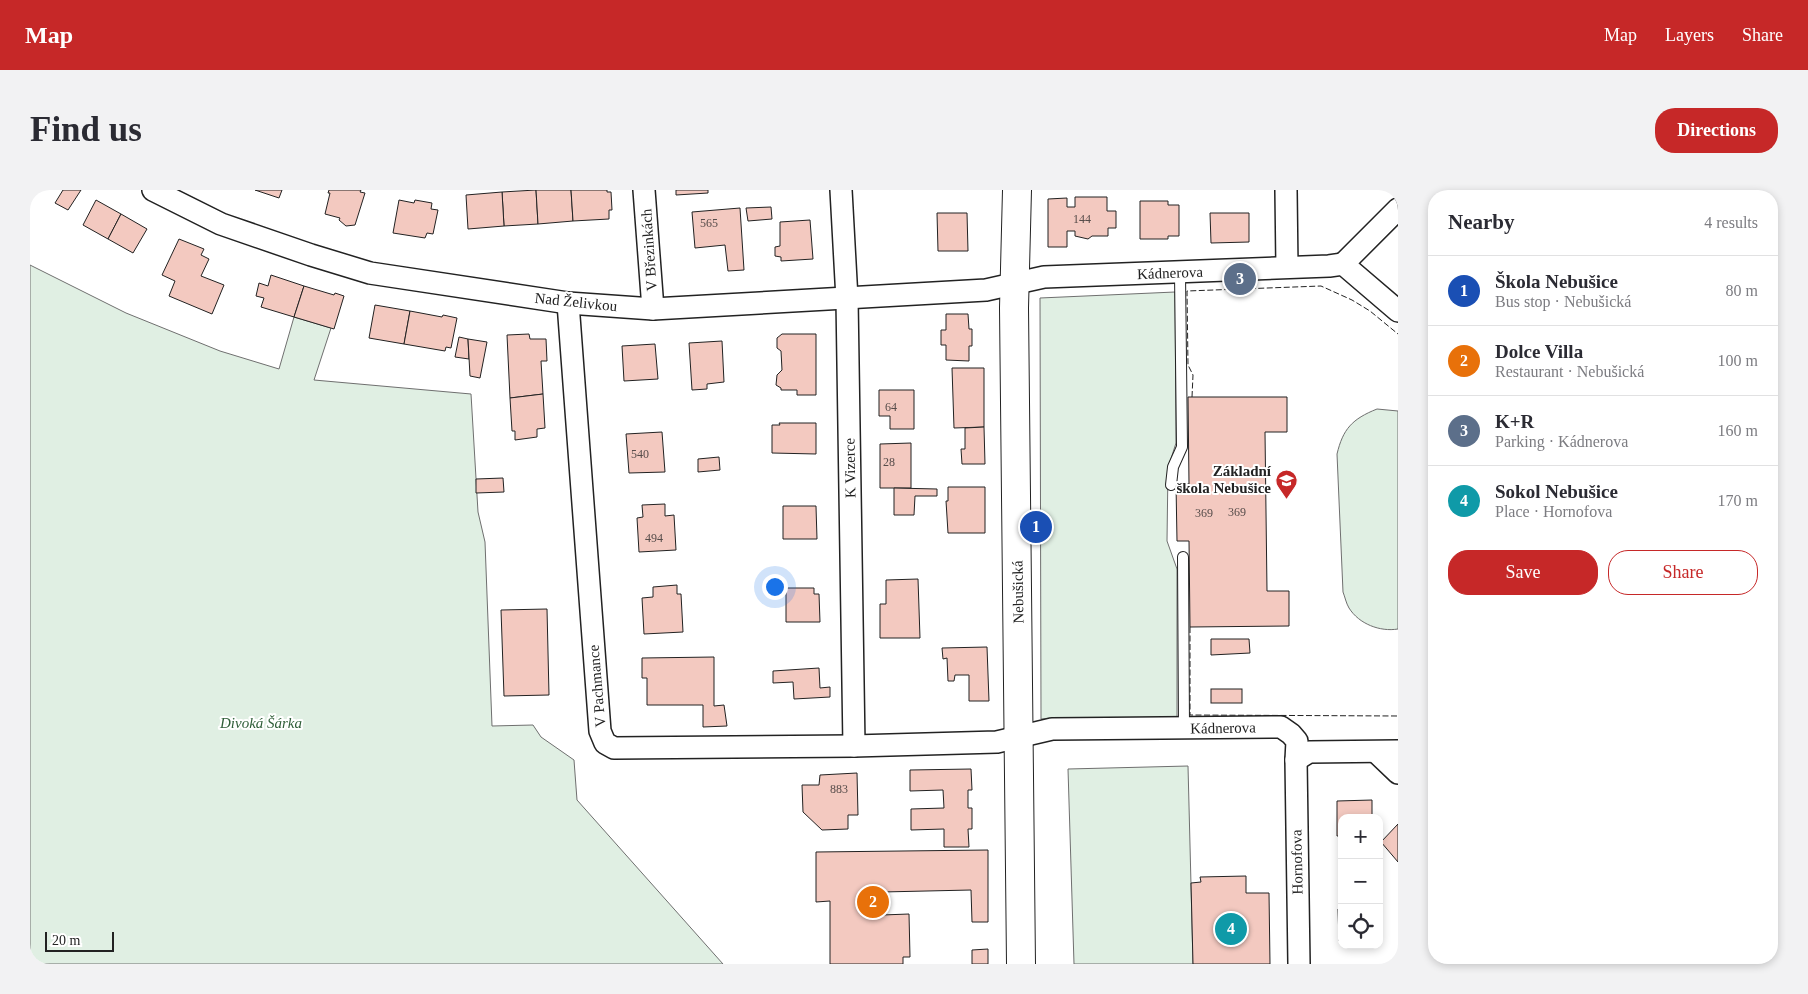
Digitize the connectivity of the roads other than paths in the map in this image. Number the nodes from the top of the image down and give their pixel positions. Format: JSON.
{"nodes":[{"id":1,"x":153,"y":190,"type":"edge"},
{"id":2,"x":644,"y":190,"type":"edge"},
{"id":3,"x":841,"y":190,"type":"edge"},
{"id":4,"x":1017,"y":190,"type":"edge"},
{"id":5,"x":1286,"y":190,"type":"edge"},
{"id":6,"x":1398,"y":209,"type":"edge"},
{"id":7,"x":1343,"y":264,"type":"junction"},
{"id":8,"x":1287,"y":267,"type":"junction"},
{"id":9,"x":1180,"y":273,"type":"junction"},
{"id":10,"x":1016,"y":284,"type":"junction"},
{"id":11,"x":847,"y":299,"type":"junction"},
{"id":12,"x":568,"y":303,"type":"junction"},
{"id":13,"x":653,"y":309,"type":"junction"},
{"id":14,"x":1398,"y":311,"type":"edge"},
{"id":15,"x":1171,"y":485,"type":"dead end"},
{"id":16,"x":1183,"y":557,"type":"dead end"},
{"id":17,"x":1184,"y":728,"type":"junction"},
{"id":18,"x":1019,"y":737,"type":"junction"},
{"id":19,"x":854,"y":746,"type":"junction"},
{"id":20,"x":1398,"y":751,"type":"edge"},
{"id":21,"x":1376,"y":752,"type":"junction"},
{"id":22,"x":1296,"y":760,"type":"junction"},
{"id":23,"x":1398,"y":773,"type":"edge"},
{"id":24,"x":1021,"y":964,"type":"edge"},
{"id":25,"x":1299,"y":964,"type":"edge"}],
"edges":[{"from":1,"to":12,"type":"street","name":"Nad Želivkou"},
{"from":2,"to":13,"type":"street","name":"V Březinkách"},
{"from":3,"to":11,"type":"street","name":"K Vizerce"},
{"from":4,"to":10,"type":"street","name":"Nebušická"},
{"from":5,"to":8,"type":"street"},
{"from":6,"to":7,"type":"street"},
{"from":7,"to":8,"type":"street","name":"Kádnerova"},
{"from":7,"to":14,"type":"street"},
{"from":8,"to":9,"type":"street","name":"Kádnerova"},
{"from":9,"to":10,"type":"street","name":"Kádnerova"},
{"from":9,"to":15,"type":"lane"},
{"from":10,"to":11,"type":"street","name":"Nad Želivkou"},
{"from":10,"to":18,"type":"street","name":"Nebušická"},
{"from":11,"to":13,"type":"street","name":"Nad Želivkou"},
{"from":11,"to":19,"type":"street","name":"K Vizerce"},
{"from":12,"to":13,"type":"street","name":"Nad Želivkou"},
{"from":12,"to":19,"type":"street","name":"V Pachmance"},
{"from":16,"to":17,"type":"lane"},
{"from":17,"to":18,"type":"street","name":"Kádnerova"},
{"from":17,"to":22,"type":"street","name":"Kádnerova"},
{"from":18,"to":19,"type":"street","name":"V Pachmance"},
{"from":18,"to":24,"type":"street","name":"Nebušická"},
{"from":20,"to":21,"type":"street"},
{"from":21,"to":22,"type":"street"},
{"from":21,"to":23,"type":"street"},
{"from":22,"to":25,"type":"street","name":"Hornofova"}]}
